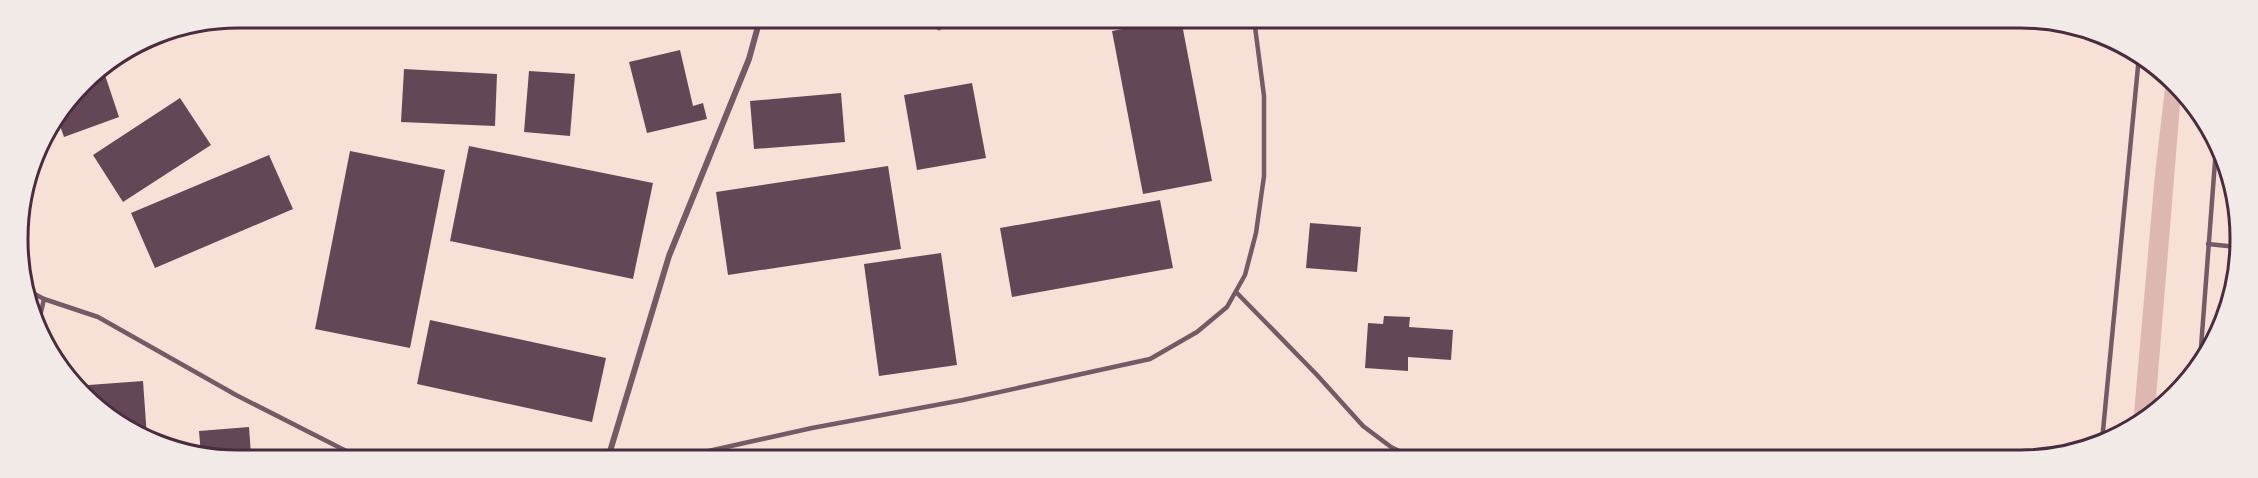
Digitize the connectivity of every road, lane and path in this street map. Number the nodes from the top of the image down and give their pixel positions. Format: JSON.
{"nodes":[{"id":1,"x":1255,"y":28,"type":"edge"},
{"id":2,"x":757,"y":29,"type":"edge"},
{"id":3,"x":2138,"y":66,"type":"edge"},
{"id":4,"x":2215,"y":163,"type":"edge"},
{"id":5,"x":2208,"y":244,"type":"junction"},
{"id":6,"x":2229,"y":246,"type":"edge"},
{"id":7,"x":1236,"y":292,"type":"junction"},
{"id":8,"x":37,"y":295,"type":"edge"},
{"id":9,"x":44,"y":299,"type":"junction"},
{"id":10,"x":41,"y":310,"type":"edge"},
{"id":11,"x":2201,"y":344,"type":"edge"},
{"id":12,"x":2103,"y":432,"type":"edge"},
{"id":13,"x":1396,"y":449,"type":"edge"},
{"id":14,"x":344,"y":450,"type":"edge"},
{"id":15,"x":610,"y":450,"type":"edge"},
{"id":16,"x":714,"y":450,"type":"edge"}],
"edges":[{"from":1,"to":7,"type":"lane"},
{"from":2,"to":15,"type":"street"},
{"from":3,"to":12,"type":"lane"},
{"from":4,"to":5,"type":"lane"},
{"from":5,"to":6,"type":"lane"},
{"from":5,"to":11,"type":"lane"},
{"from":7,"to":13,"type":"lane"},
{"from":7,"to":16,"type":"lane"},
{"from":8,"to":9,"type":"lane"},
{"from":9,"to":10,"type":"lane"},
{"from":9,"to":14,"type":"lane"}]}
